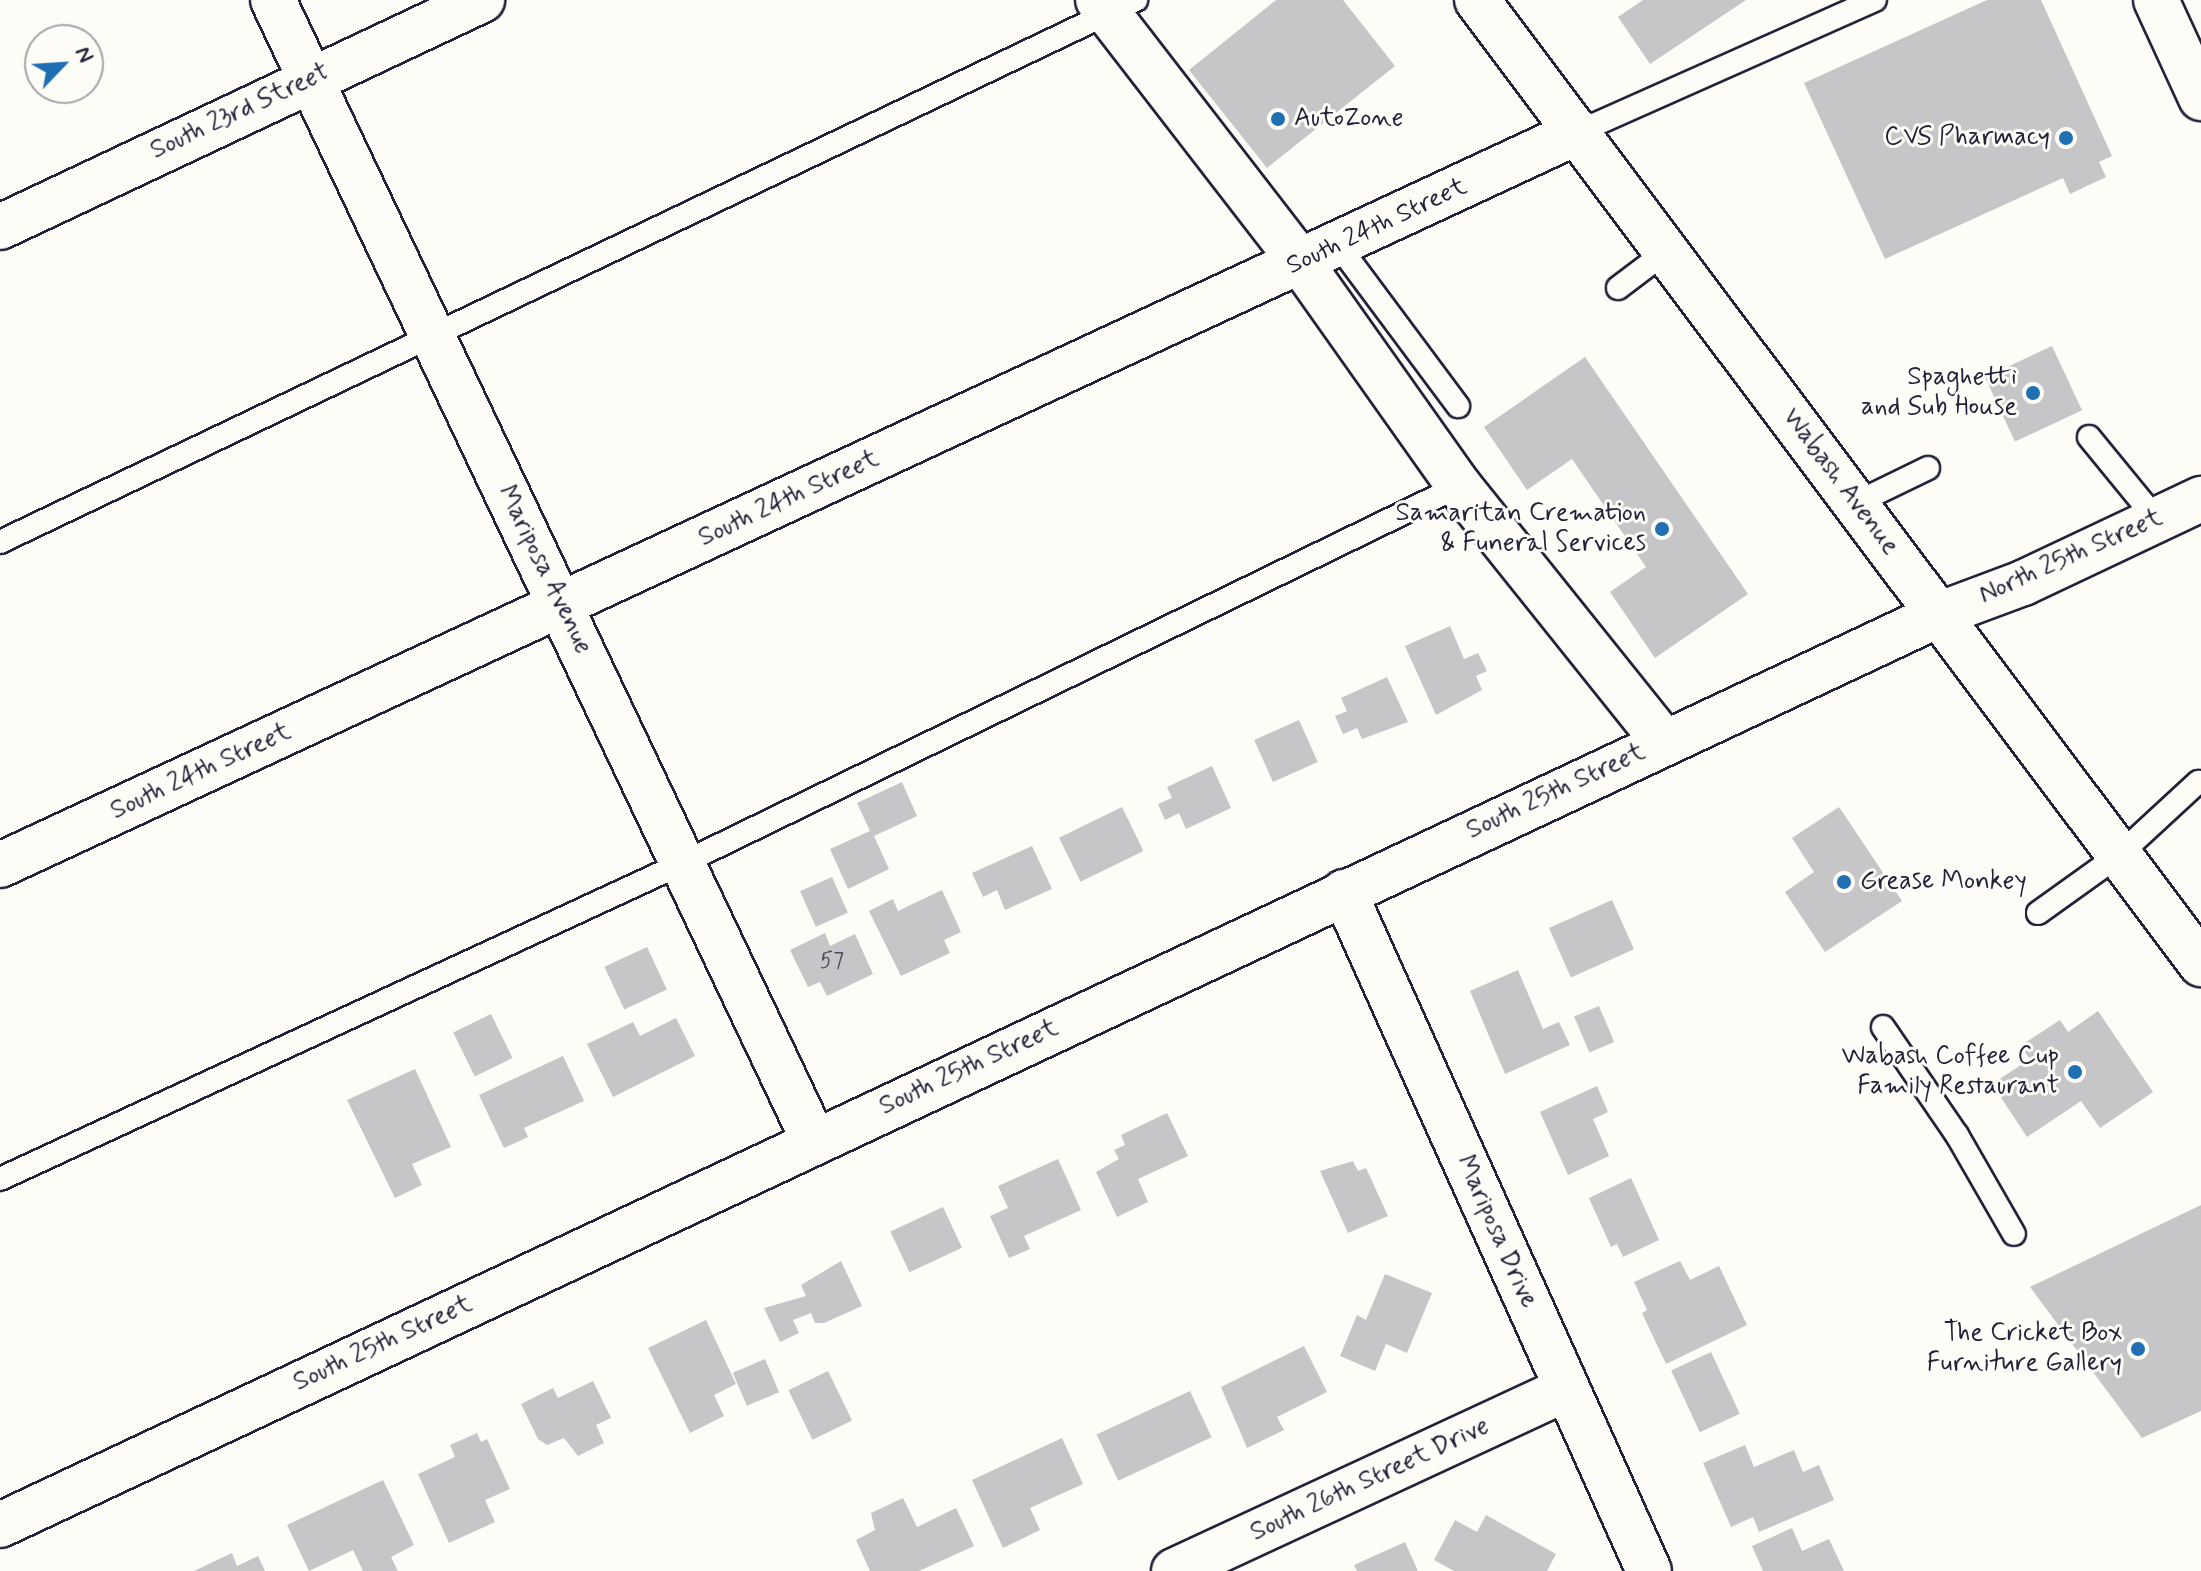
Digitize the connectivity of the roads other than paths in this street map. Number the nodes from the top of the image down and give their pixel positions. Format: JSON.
{"nodes":[{"id":1,"x":273,"y":0,"type":"edge"},
{"id":2,"x":482,"y":0,"type":"edge"},
{"id":3,"x":1477,"y":0,"type":"edge"},
{"id":4,"x":1875,"y":0,"type":"edge"},
{"id":5,"x":2156,"y":0,"type":"edge"},
{"id":6,"x":1115,"y":5,"type":"edge"},
{"id":7,"x":310,"y":79,"type":"junction"},
{"id":8,"x":2201,"y":98,"type":"edge"},
{"id":9,"x":1578,"y":132,"type":"junction"},
{"id":10,"x":0,"y":227,"type":"edge"},
{"id":11,"x":1667,"y":251,"type":"junction"},
{"id":12,"x":1319,"y":254,"type":"junction"},
{"id":13,"x":1618,"y":288,"type":"dead end"},
{"id":14,"x":434,"y":340,"type":"junction"},
{"id":15,"x":1458,"y":406,"type":"dead end"},
{"id":16,"x":2089,"y":437,"type":"dead end"},
{"id":17,"x":1928,"y":468,"type":"dead end"},
{"id":18,"x":1459,"y":486,"type":"junction"},
{"id":19,"x":2201,"y":499,"type":"edge"},
{"id":20,"x":1856,"y":503,"type":"junction"},
{"id":21,"x":2156,"y":519,"type":"junction"},
{"id":22,"x":0,"y":542,"type":"edge"},
{"id":23,"x":562,"y":605,"type":"junction"},
{"id":24,"x":1940,"y":614,"type":"junction"},
{"id":25,"x":1663,"y":741,"type":"junction"},
{"id":26,"x":2198,"y":782,"type":"dead end"},
{"id":27,"x":2119,"y":855,"type":"junction"},
{"id":28,"x":683,"y":863,"type":"junction"},
{"id":29,"x":0,"y":865,"type":"edge"},
{"id":30,"x":1344,"y":892,"type":"junction"},
{"id":31,"x":2038,"y":913,"type":"dead end"},
{"id":32,"x":2201,"y":964,"type":"edge"},
{"id":33,"x":1883,"y":1027,"type":"dead end"},
{"id":34,"x":814,"y":1141,"type":"junction"},
{"id":35,"x":0,"y":1179,"type":"edge"},
{"id":36,"x":2014,"y":1234,"type":"dead end"},
{"id":37,"x":1566,"y":1389,"type":"junction"},
{"id":38,"x":4,"y":1514,"type":"edge"},
{"id":39,"x":1174,"y":1571,"type":"edge"},
{"id":40,"x":1649,"y":1571,"type":"edge"}],
"edges":[{"from":1,"to":7,"type":"street","name":"Mariposa Avenue"},
{"from":2,"to":7,"type":"street","name":"South 23rd Street"},
{"from":3,"to":9,"type":"street","name":"Wabash Avenue"},
{"from":4,"to":9,"type":"lane"},
{"from":5,"to":8,"type":"street"},
{"from":6,"to":12,"type":"street"},
{"from":6,"to":14,"type":"lane"},
{"from":7,"to":10,"type":"street","name":"South 23rd Street"},
{"from":7,"to":14,"type":"street","name":"Mariposa Avenue"},
{"from":9,"to":11,"type":"street","name":"Wabash Avenue"},
{"from":9,"to":12,"type":"street","name":"South 24th Street"},
{"from":11,"to":13,"type":"lane"},
{"from":11,"to":20,"type":"street","name":"Wabash Avenue"},
{"from":12,"to":15,"type":"lane"},
{"from":12,"to":18,"type":"street"},
{"from":12,"to":23,"type":"street","name":"South 24th Street"},
{"from":14,"to":22,"type":"lane"},
{"from":14,"to":23,"type":"street","name":"Mariposa Avenue"},
{"from":16,"to":21,"type":"lane"},
{"from":17,"to":20,"type":"lane"},
{"from":18,"to":25,"type":"street"},
{"from":18,"to":28,"type":"lane"},
{"from":19,"to":21,"type":"street","name":"North 25th Street"},
{"from":20,"to":24,"type":"street","name":"Wabash Avenue"},
{"from":21,"to":24,"type":"street","name":"North 25th Street"},
{"from":23,"to":28,"type":"street","name":"Mariposa Avenue"},
{"from":23,"to":29,"type":"street","name":"South 24th Street"},
{"from":24,"to":25,"type":"street","name":"South 25th Street"},
{"from":24,"to":27,"type":"street","name":"Wabash Avenue"},
{"from":25,"to":30,"type":"street","name":"South 25th Street"},
{"from":26,"to":27,"type":"lane"},
{"from":27,"to":31,"type":"lane"},
{"from":27,"to":32,"type":"street","name":"Wabash Avenue"},
{"from":28,"to":34,"type":"street","name":"Mariposa Avenue"},
{"from":28,"to":35,"type":"lane"},
{"from":30,"to":34,"type":"street","name":"South 25th Street"},
{"from":30,"to":37,"type":"street","name":"Mariposa Drive"},
{"from":33,"to":36,"type":"lane"},
{"from":34,"to":38,"type":"street","name":"South 25th Street"},
{"from":37,"to":39,"type":"street","name":"South 26th Street Drive"},
{"from":37,"to":40,"type":"street","name":"Mariposa Drive"}]}
